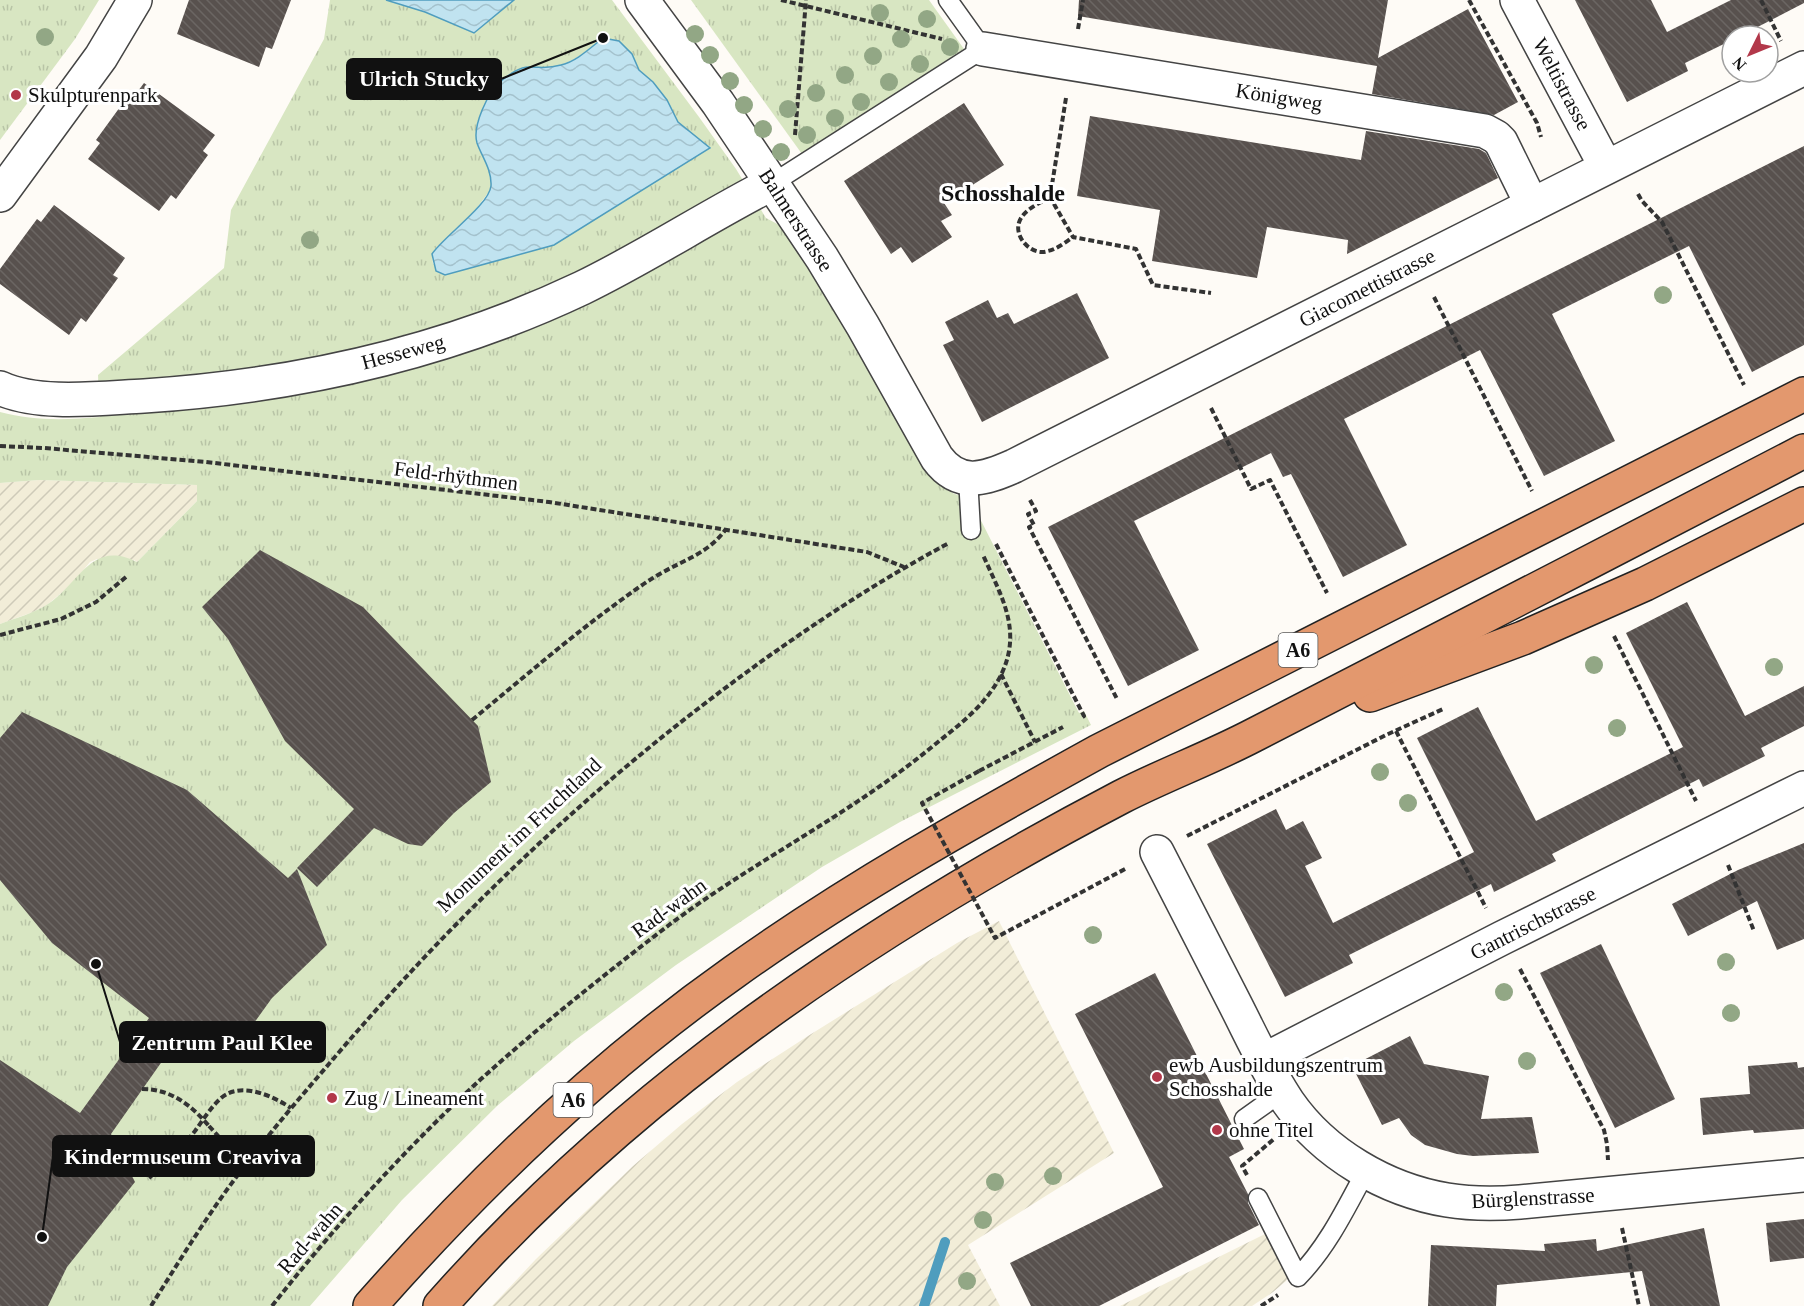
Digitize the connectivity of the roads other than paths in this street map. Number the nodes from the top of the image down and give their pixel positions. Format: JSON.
{"nodes":[{"id":1,"x":135,"y":0,"type":"edge"},
{"id":2,"x":642,"y":0,"type":"edge"},
{"id":3,"x":948,"y":0,"type":"edge"},
{"id":4,"x":1517,"y":0,"type":"edge"},
{"id":5,"x":983,"y":49,"type":"junction"},
{"id":6,"x":1804,"y":68,"type":"edge"},
{"id":7,"x":1606,"y":167,"type":"junction"},
{"id":8,"x":773,"y":183,"type":"junction"},
{"id":9,"x":0,"y":195,"type":"edge"},
{"id":10,"x":1532,"y":205,"type":"junction"},
{"id":11,"x":0,"y":388,"type":"edge"},
{"id":12,"x":1804,"y":394,"type":"edge"},
{"id":13,"x":1804,"y":451,"type":"edge"},
{"id":14,"x":968,"y":478,"type":"junction"},
{"id":15,"x":1804,"y":504,"type":"edge"},
{"id":16,"x":971,"y":531,"type":"road end"},
{"id":17,"x":1228,"y":749,"type":"junction"},
{"id":18,"x":1804,"y":789,"type":"edge"},
{"id":19,"x":1157,"y":852,"type":"road end"},
{"id":20,"x":1264,"y":1060,"type":"junction"},
{"id":21,"x":1282,"y":1092,"type":"junction"},
{"id":22,"x":1244,"y":1119,"type":"dead end"},
{"id":23,"x":1366,"y":1171,"type":"junction"},
{"id":24,"x":1804,"y":1175,"type":"edge"},
{"id":25,"x":1258,"y":1197,"type":"dead end"},
{"id":26,"x":370,"y":1306,"type":"edge"},
{"id":27,"x":440,"y":1306,"type":"edge"}],
"edges":[{"from":1,"to":9,"type":"street"},
{"from":2,"to":8,"type":"street","name":"Balmerstrasse"},
{"from":3,"to":5,"type":"lane"},
{"from":4,"to":7,"type":"street","name":"Weltistrasse"},
{"from":5,"to":8,"type":"lane"},
{"from":5,"to":10,"type":"street","name":"Königweg"},
{"from":6,"to":7,"type":"street","name":"Giacomettistrasse"},
{"from":7,"to":10,"type":"street","name":"Giacomettistrasse"},
{"from":8,"to":11,"type":"street","name":"Hesseweg"},
{"from":8,"to":14,"type":"street","name":"Balmerstrasse"},
{"from":10,"to":14,"type":"street","name":"Giacomettistrasse"},
{"from":12,"to":26,"type":"highway","number":"A6"},
{"from":13,"to":17,"type":"highway","number":"A6"},
{"from":14,"to":16,"type":"lane"},
{"from":15,"to":17,"type":"highway"},
{"from":17,"to":27,"type":"highway","number":"A6"},
{"from":18,"to":20,"type":"street","name":"Gantrischstrasse"},
{"from":19,"to":20,"type":"street","name":"Bürglenstrasse"},
{"from":20,"to":21,"type":"street","name":"Bürglenstrasse"},
{"from":21,"to":22,"type":"lane"},
{"from":21,"to":23,"type":"street","name":"Bürglenstrasse"},
{"from":23,"to":24,"type":"street","name":"Bürglenstrasse"},
{"from":23,"to":25,"type":"lane"}]}
